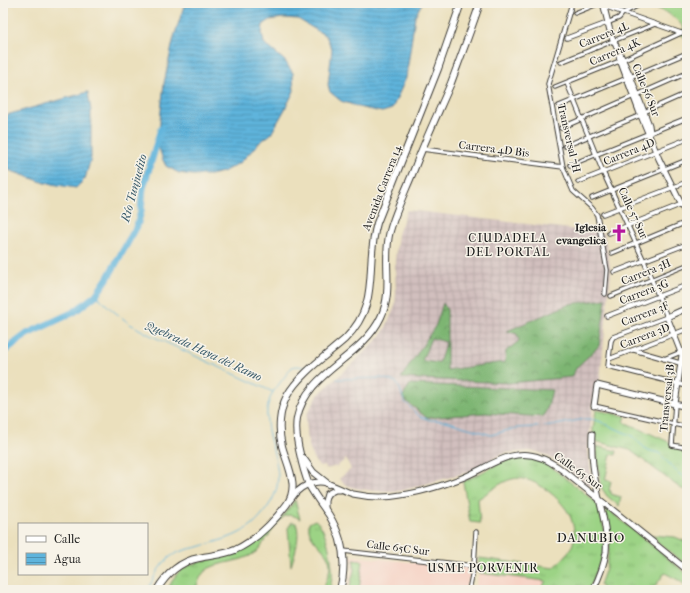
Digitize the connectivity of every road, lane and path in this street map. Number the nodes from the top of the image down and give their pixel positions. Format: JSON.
{"nodes":[{"id":1,"x":461,"y":3,"type":"edge"},
{"id":2,"x":480,"y":3,"type":"edge"},
{"id":3,"x":572,"y":3,"type":"edge"},
{"id":4,"x":648,"y":3,"type":"edge"},
{"id":5,"x":602,"y":4,"type":"edge"},
{"id":6,"x":575,"y":13,"type":"dead end"},
{"id":7,"x":623,"y":13,"type":"junction"},
{"id":8,"x":607,"y":23,"type":"junction"},
{"id":9,"x":655,"y":24,"type":"junction"},
{"id":10,"x":567,"y":38,"type":"dead end"},
{"id":11,"x":613,"y":41,"type":"junction"},
{"id":12,"x":687,"y":53,"type":"edge"},
{"id":13,"x":621,"y":60,"type":"junction"},
{"id":14,"x":561,"y":62,"type":"dead end"},
{"id":15,"x":687,"y":73,"type":"edge"},
{"id":16,"x":628,"y":77,"type":"junction"},
{"id":17,"x":567,"y":83,"type":"junction"},
{"id":18,"x":555,"y":87,"type":"dead end"},
{"id":19,"x":687,"y":93,"type":"edge"},
{"id":20,"x":636,"y":96,"type":"junction"},
{"id":21,"x":574,"y":100,"type":"junction"},
{"id":22,"x":559,"y":106,"type":"dead end"},
{"id":23,"x":642,"y":113,"type":"junction"},
{"id":24,"x":687,"y":118,"type":"edge"},
{"id":25,"x":581,"y":119,"type":"junction"},
{"id":26,"x":561,"y":128,"type":"dead end"},
{"id":27,"x":650,"y":134,"type":"junction"},
{"id":28,"x":588,"y":137,"type":"junction"},
{"id":29,"x":687,"y":139,"type":"edge"},
{"id":30,"x":565,"y":146,"type":"dead end"},
{"id":31,"x":422,"y":149,"type":"junction"},
{"id":32,"x":656,"y":151,"type":"junction"},
{"id":33,"x":596,"y":154,"type":"junction"},
{"id":34,"x":687,"y":160,"type":"edge"},
{"id":35,"x":570,"y":165,"type":"dead end"},
{"id":36,"x":563,"y":167,"type":"junction"},
{"id":37,"x":664,"y":169,"type":"junction"},
{"id":38,"x":603,"y":172,"type":"junction"},
{"id":39,"x":578,"y":182,"type":"dead end"},
{"id":40,"x":687,"y":182,"type":"edge"},
{"id":41,"x":673,"y":187,"type":"junction"},
{"id":42,"x":612,"y":190,"type":"junction"},
{"id":43,"x":592,"y":198,"type":"dead end"},
{"id":44,"x":687,"y":202,"type":"edge"},
{"id":45,"x":681,"y":204,"type":"junction"},
{"id":46,"x":620,"y":208,"type":"junction"},
{"id":47,"x":603,"y":214,"type":"dead end"},
{"id":48,"x":687,"y":216,"type":"edge"},
{"id":49,"x":687,"y":222,"type":"edge"},
{"id":50,"x":628,"y":225,"type":"junction"},
{"id":51,"x":608,"y":233,"type":"dead end"},
{"id":52,"x":636,"y":243,"type":"junction"},
{"id":53,"x":687,"y":244,"type":"edge"},
{"id":54,"x":612,"y":253,"type":"dead end"},
{"id":55,"x":644,"y":260,"type":"junction"},
{"id":56,"x":687,"y":265,"type":"edge"},
{"id":57,"x":614,"y":272,"type":"dead end"},
{"id":58,"x":652,"y":279,"type":"junction"},
{"id":59,"x":687,"y":285,"type":"edge"},
{"id":60,"x":605,"y":294,"type":"dead end"},
{"id":61,"x":611,"y":296,"type":"dead end"},
{"id":62,"x":659,"y":296,"type":"junction"},
{"id":63,"x":687,"y":308,"type":"edge"},
{"id":64,"x":607,"y":316,"type":"dead end"},
{"id":65,"x":667,"y":317,"type":"junction"},
{"id":66,"x":687,"y":329,"type":"edge"},
{"id":67,"x":674,"y":334,"type":"junction"},
{"id":68,"x":634,"y":350,"type":"junction"},
{"id":69,"x":687,"y":350,"type":"edge"},
{"id":70,"x":681,"y":352,"type":"junction"},
{"id":71,"x":609,"y":359,"type":"junction"},
{"id":72,"x":664,"y":359,"type":"junction"},
{"id":73,"x":681,"y":364,"type":"junction"},
{"id":74,"x":687,"y":365,"type":"edge"},
{"id":75,"x":678,"y":383,"type":"junction"},
{"id":76,"x":687,"y":386,"type":"edge"},
{"id":77,"x":675,"y":404,"type":"junction"},
{"id":78,"x":594,"y":406,"type":"joint"},
{"id":79,"x":687,"y":407,"type":"edge"},
{"id":80,"x":674,"y":424,"type":"junction"},
{"id":81,"x":687,"y":427,"type":"edge"},
{"id":82,"x":592,"y":434,"type":"dead end"},
{"id":83,"x":687,"y":448,"type":"edge"},
{"id":84,"x":300,"y":453,"type":"junction"},
{"id":85,"x":309,"y":484,"type":"junction"},
{"id":86,"x":328,"y":484,"type":"junction"},
{"id":87,"x":345,"y":491,"type":"junction"},
{"id":88,"x":600,"y":499,"type":"junction"},
{"id":89,"x":289,"y":501,"type":"junction"},
{"id":90,"x":325,"y":510,"type":"junction"},
{"id":91,"x":476,"y":532,"type":"dead end"},
{"id":92,"x":343,"y":551,"type":"junction"},
{"id":93,"x":474,"y":566,"type":"junction"},
{"id":94,"x":687,"y":570,"type":"edge"},
{"id":95,"x":158,"y":590,"type":"edge"},
{"id":96,"x":340,"y":590,"type":"edge"},
{"id":97,"x":469,"y":590,"type":"edge"},
{"id":98,"x":593,"y":590,"type":"edge"}],
"edges":[{"from":1,"to":89,"type":"main road","name":"Avenida Carrera 14"},
{"from":2,"to":31,"type":"main road","name":"Avenida Carrera 14"},
{"from":3,"to":36,"type":"street","name":"Transversal 7H"},
{"from":4,"to":7,"type":"street"},
{"from":5,"to":6,"type":"street"},
{"from":5,"to":7,"type":"street"},
{"from":5,"to":8,"type":"street","name":"Calle 56 Sur"},
{"from":7,"to":8,"type":"street"},
{"from":7,"to":9,"type":"street"},
{"from":8,"to":10,"type":"street"},
{"from":8,"to":11,"type":"street","name":"Calle 56 Sur"},
{"from":9,"to":11,"type":"street","name":"Carrera 4L"},
{"from":9,"to":13,"type":"street","name":"Carrera 4K"},
{"from":11,"to":13,"type":"street","name":"Calle 56 Sur"},
{"from":11,"to":14,"type":"street","name":"Carrera 4L"},
{"from":12,"to":16,"type":"street"},
{"from":13,"to":16,"type":"street","name":"Calle 56 Sur"},
{"from":13,"to":17,"type":"street","name":"Carrera 4K"},
{"from":15,"to":20,"type":"street"},
{"from":16,"to":20,"type":"street","name":"Calle 56 Sur"},
{"from":16,"to":21,"type":"street"},
{"from":17,"to":18,"type":"street","name":"Carrera 4K"},
{"from":17,"to":21,"type":"street","name":"Calle 57 Sur"},
{"from":19,"to":23,"type":"street"},
{"from":20,"to":23,"type":"street","name":"Calle 56 Sur"},
{"from":20,"to":25,"type":"street"},
{"from":21,"to":22,"type":"street"},
{"from":21,"to":25,"type":"street","name":"Calle 57 Sur"},
{"from":23,"to":27,"type":"street","name":"Calle 56 Sur"},
{"from":23,"to":28,"type":"street"},
{"from":24,"to":27,"type":"street"},
{"from":25,"to":26,"type":"street"},
{"from":25,"to":28,"type":"street","name":"Calle 57 Sur"},
{"from":27,"to":32,"type":"street","name":"Calle 56 Sur"},
{"from":27,"to":33,"type":"street"},
{"from":28,"to":30,"type":"street"},
{"from":28,"to":33,"type":"street","name":"Calle 57 Sur"},
{"from":29,"to":32,"type":"street","name":"Carrera 4D"},
{"from":31,"to":36,"type":"street","name":"Carrera 4D Bis"},
{"from":31,"to":84,"type":"main road","name":"Avenida Carrera 14"},
{"from":32,"to":37,"type":"street","name":"Calle 56 Sur"},
{"from":32,"to":38,"type":"street","name":"Carrera 4D"},
{"from":33,"to":35,"type":"street"},
{"from":33,"to":38,"type":"street","name":"Calle 57 Sur"},
{"from":34,"to":37,"type":"street"},
{"from":36,"to":60,"type":"street","name":"Transversal 7H"},
{"from":37,"to":41,"type":"street","name":"Calle 56 Sur"},
{"from":37,"to":42,"type":"street"},
{"from":38,"to":39,"type":"street","name":"Carrera 4D"},
{"from":38,"to":42,"type":"street","name":"Calle 57 Sur"},
{"from":40,"to":41,"type":"street"},
{"from":41,"to":45,"type":"street","name":"Calle 56 Sur"},
{"from":41,"to":46,"type":"street"},
{"from":42,"to":43,"type":"street"},
{"from":42,"to":46,"type":"street","name":"Calle 57 Sur"},
{"from":44,"to":45,"type":"street"},
{"from":45,"to":48,"type":"street","name":"Calle 56 Sur"},
{"from":45,"to":50,"type":"street"},
{"from":46,"to":47,"type":"street"},
{"from":46,"to":50,"type":"street","name":"Calle 57 Sur"},
{"from":49,"to":52,"type":"street"},
{"from":50,"to":51,"type":"street"},
{"from":50,"to":52,"type":"street","name":"Calle 57 Sur"},
{"from":52,"to":54,"type":"street"},
{"from":52,"to":55,"type":"street","name":"Calle 57 Sur"},
{"from":53,"to":55,"type":"street"},
{"from":55,"to":57,"type":"street"},
{"from":55,"to":58,"type":"street","name":"Calle 57 Sur"},
{"from":56,"to":58,"type":"street","name":"Carrera 3H"},
{"from":58,"to":61,"type":"street","name":"Carrera 3H"},
{"from":58,"to":62,"type":"street","name":"Calle 57 Sur"},
{"from":59,"to":62,"type":"street","name":"Carrera 3G"},
{"from":62,"to":64,"type":"street","name":"Carrera 3G"},
{"from":62,"to":65,"type":"street","name":"Calle 57 Sur"},
{"from":63,"to":65,"type":"street","name":"Carrera 3F"},
{"from":65,"to":67,"type":"street","name":"Calle 57 Sur"},
{"from":65,"to":71,"type":"street","name":"Carrera 3F"},
{"from":66,"to":67,"type":"street","name":"Carrera 3D"},
{"from":67,"to":68,"type":"street","name":"Carrera 3D"},
{"from":67,"to":70,"type":"street","name":"Calle 57 Sur"},
{"from":68,"to":71,"type":"street","name":"Carrera 3D"},
{"from":68,"to":72,"type":"street"},
{"from":69,"to":70,"type":"street"},
{"from":70,"to":72,"type":"street"},
{"from":70,"to":73,"type":"street","name":"Transversal 3B"},
{"from":71,"to":75,"type":"street"},
{"from":72,"to":73,"type":"street"},
{"from":73,"to":74,"type":"street"},
{"from":73,"to":75,"type":"street","name":"Transversal 3B"},
{"from":75,"to":76,"type":"street"},
{"from":75,"to":77,"type":"street","name":"Transversal 3B"},
{"from":77,"to":78,"type":"street"},
{"from":77,"to":79,"type":"street"},
{"from":77,"to":80,"type":"street","name":"Transversal 3B"},
{"from":78,"to":80,"type":"street"},
{"from":80,"to":81,"type":"street"},
{"from":80,"to":83,"type":"street","name":"Transversal 3B"},
{"from":82,"to":88,"type":"street"},
{"from":84,"to":85,"type":"main road","name":"Avenida Carrera 14"},
{"from":84,"to":86,"type":"main road"},
{"from":85,"to":86,"type":"street","name":"Calle 65 Sur"},
{"from":85,"to":89,"type":"street"},
{"from":85,"to":90,"type":"main road","name":"Avenida Carrera 14"},
{"from":86,"to":87,"type":"street","name":"Calle 65 Sur"},
{"from":87,"to":88,"type":"street","name":"Calle 65 Sur"},
{"from":87,"to":90,"type":"street","name":"Calle 65 Sur"},
{"from":88,"to":94,"type":"street","name":"Calle 65 Sur"},
{"from":88,"to":98,"type":"street"},
{"from":89,"to":95,"type":"main road"},
{"from":90,"to":92,"type":"main road","name":"Avenida Carrera 14"},
{"from":91,"to":93,"type":"street"},
{"from":92,"to":93,"type":"street","name":"Calle 65C Sur"},
{"from":92,"to":96,"type":"main road","name":"Avenida Carrera 14"},
{"from":93,"to":97,"type":"street"}]}
